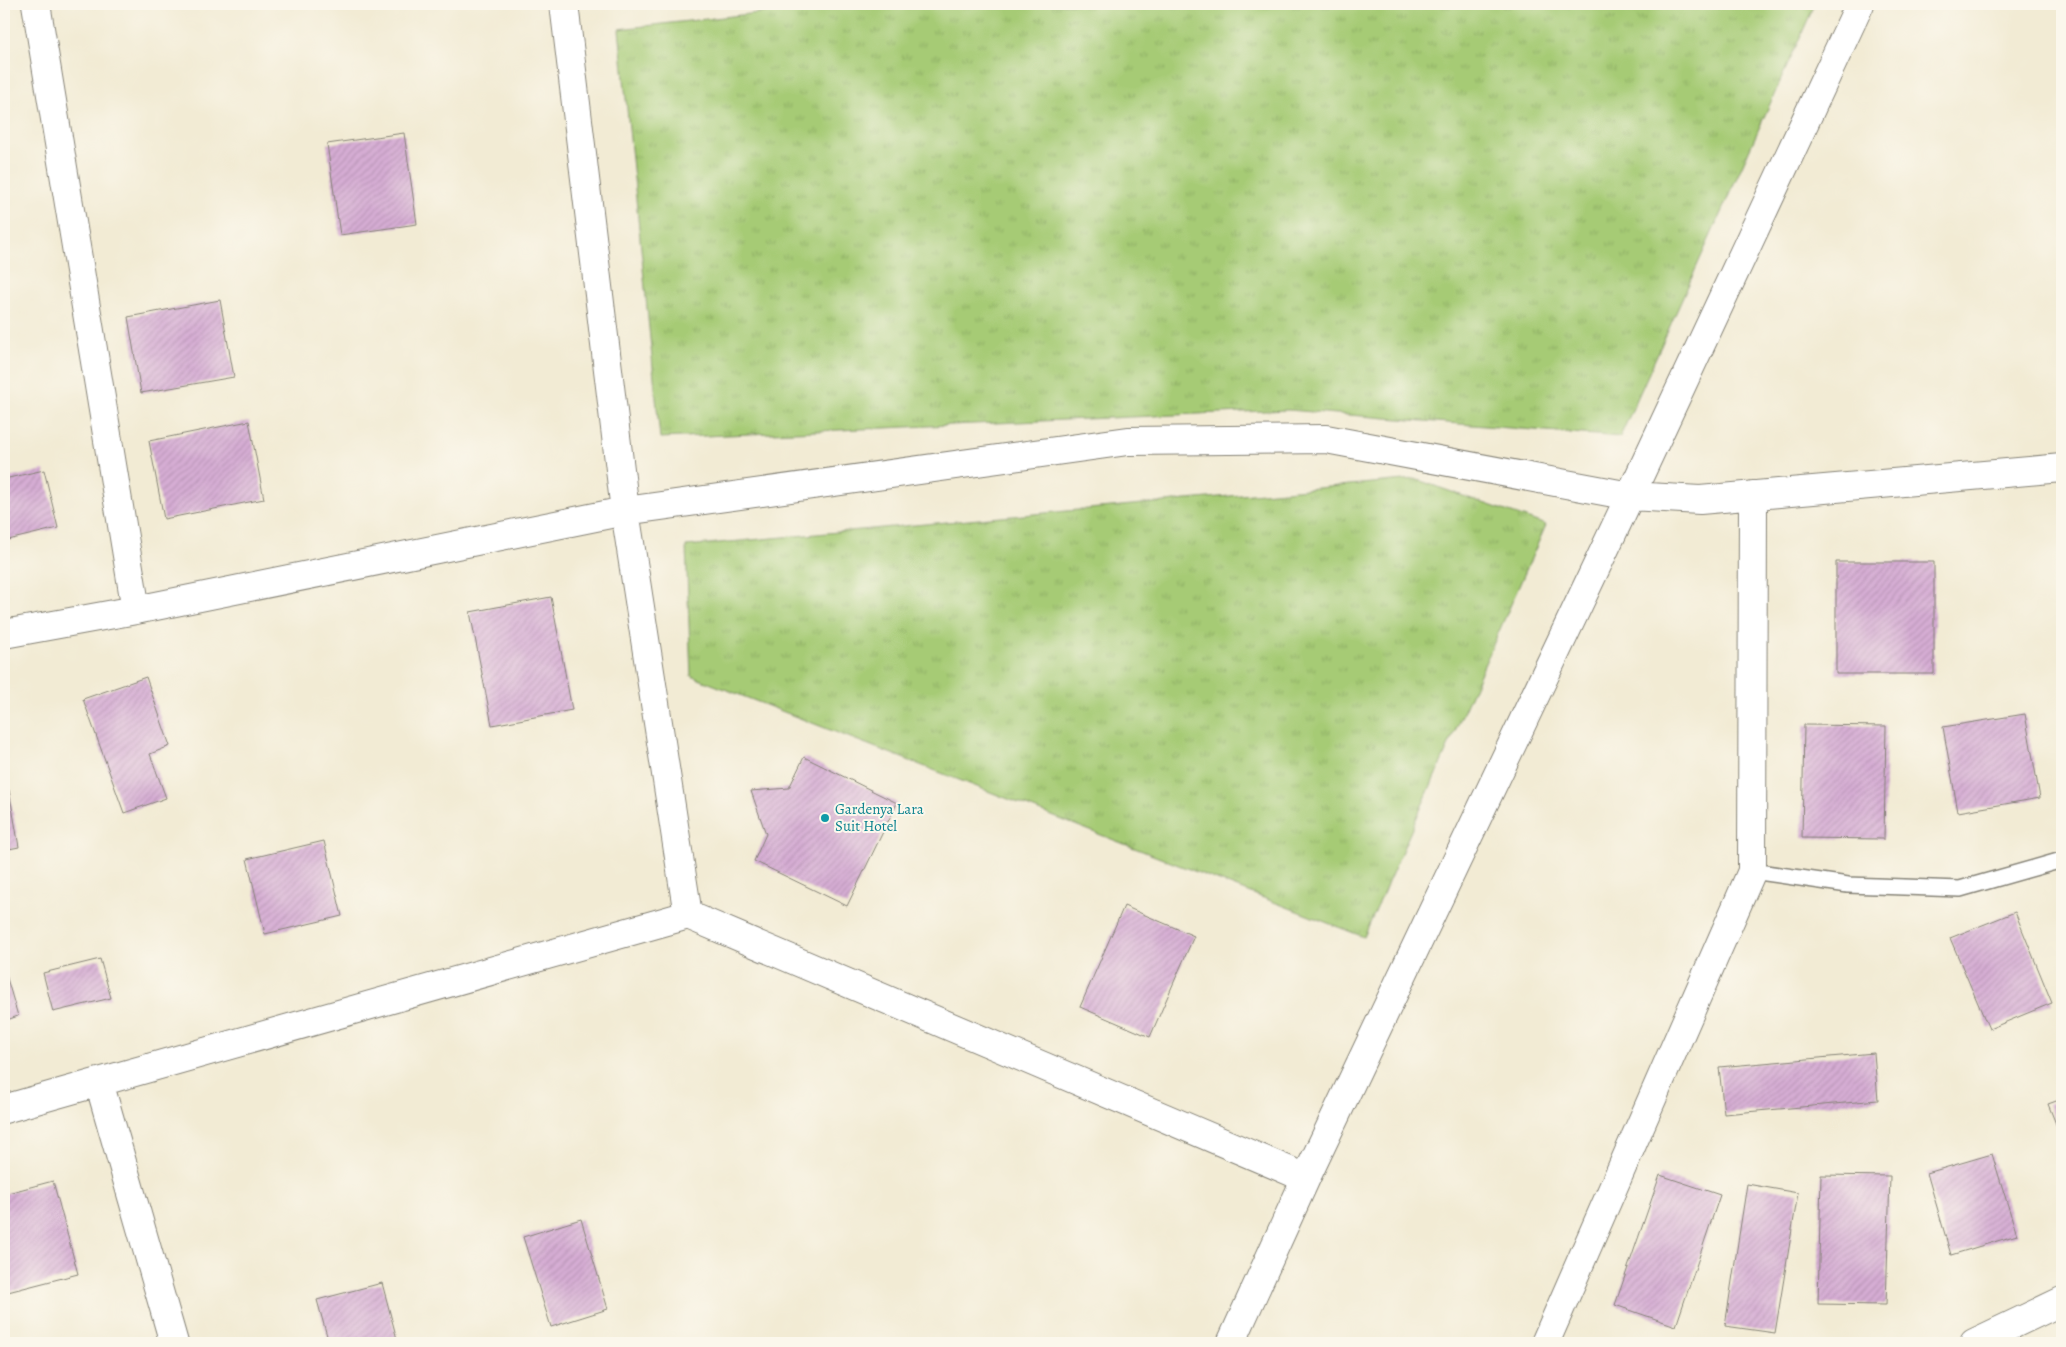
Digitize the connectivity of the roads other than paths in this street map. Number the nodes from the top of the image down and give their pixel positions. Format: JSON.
{"nodes":[{"id":1,"x":36,"y":4,"type":"edge"},
{"id":2,"x":564,"y":4,"type":"edge"},
{"id":3,"x":1860,"y":4,"type":"edge"},
{"id":4,"x":2062,"y":468,"type":"edge"},
{"id":5,"x":1753,"y":495,"type":"junction"},
{"id":6,"x":1630,"y":496,"type":"junction"},
{"id":7,"x":625,"y":511,"type":"junction"},
{"id":8,"x":136,"y":610,"type":"junction"},
{"id":9,"x":4,"y":634,"type":"edge"},
{"id":10,"x":2062,"y":860,"type":"edge"},
{"id":11,"x":1752,"y":871,"type":"junction"},
{"id":12,"x":688,"y":915,"type":"junction"},
{"id":13,"x":99,"y":1082,"type":"junction"},
{"id":14,"x":4,"y":1109,"type":"edge"},
{"id":15,"x":1306,"y":1178,"type":"junction"},
{"id":16,"x":2062,"y":1301,"type":"edge"},
{"id":17,"x":174,"y":1343,"type":"edge"},
{"id":18,"x":1231,"y":1343,"type":"edge"},
{"id":19,"x":1545,"y":1343,"type":"edge"},
{"id":20,"x":1974,"y":1343,"type":"edge"}],
"edges":[{"from":1,"to":8,"type":"street"},
{"from":2,"to":7,"type":"street"},
{"from":3,"to":6,"type":"street"},
{"from":4,"to":5,"type":"street"},
{"from":5,"to":6,"type":"street"},
{"from":5,"to":11,"type":"street"},
{"from":6,"to":7,"type":"street"},
{"from":6,"to":15,"type":"street"},
{"from":7,"to":8,"type":"street"},
{"from":7,"to":12,"type":"street"},
{"from":8,"to":9,"type":"street"},
{"from":10,"to":11,"type":"lane"},
{"from":11,"to":19,"type":"street"},
{"from":12,"to":13,"type":"street"},
{"from":12,"to":15,"type":"street"},
{"from":13,"to":14,"type":"street"},
{"from":13,"to":17,"type":"street"},
{"from":15,"to":18,"type":"street"},
{"from":16,"to":20,"type":"street"}]}
